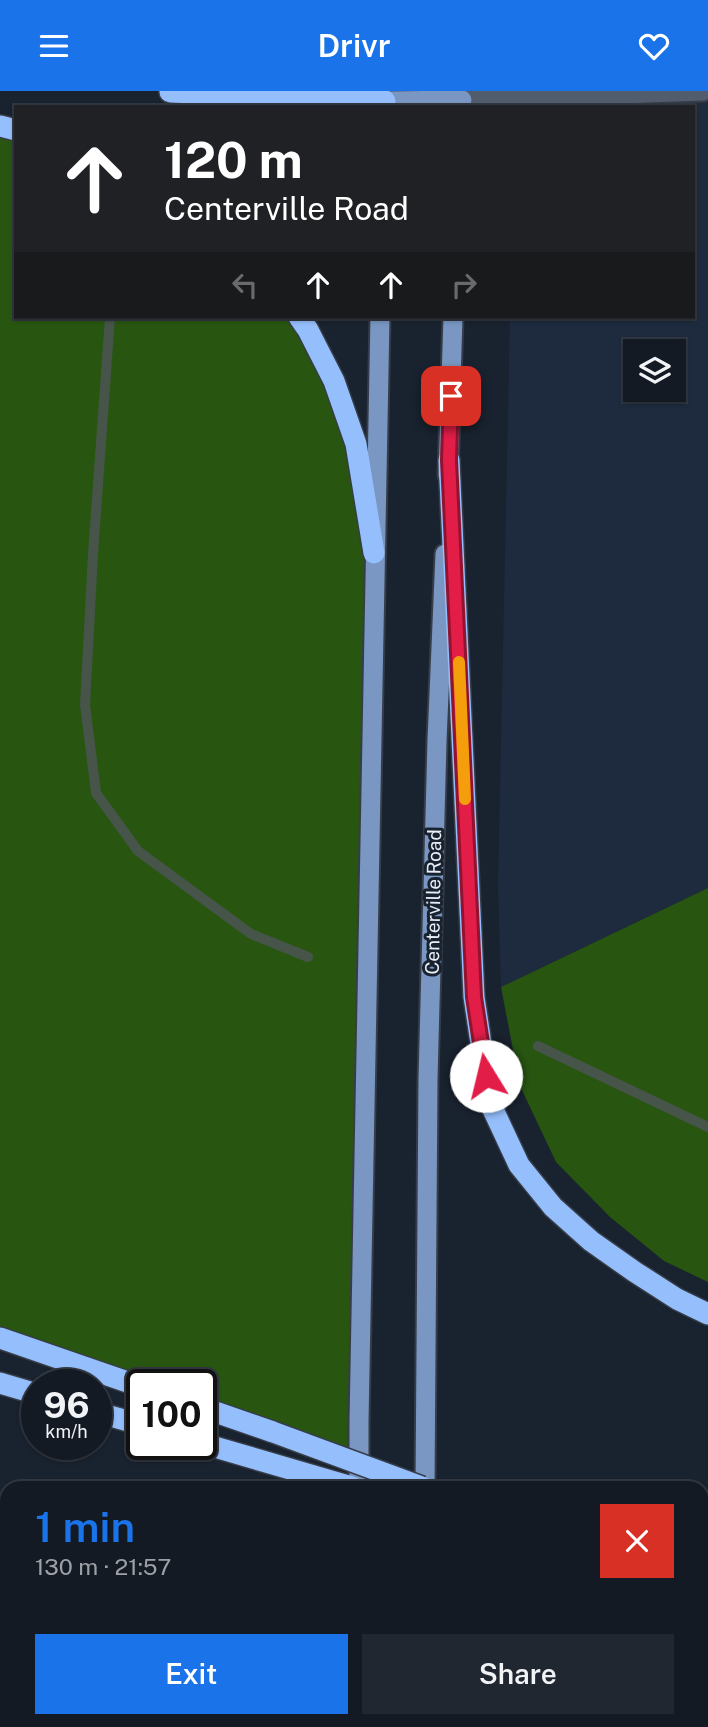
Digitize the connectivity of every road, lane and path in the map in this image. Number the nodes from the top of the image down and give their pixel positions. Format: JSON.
{"nodes":[{"id":1,"x":156,"y":91,"type":"edge"},
{"id":2,"x":171,"y":91,"type":"edge"},
{"id":3,"x":703,"y":91,"type":"edge"},
{"id":4,"x":385,"y":99,"type":"edge"},
{"id":5,"x":462,"y":99,"type":"edge"},
{"id":6,"x":300,"y":319,"type":"edge"},
{"id":7,"x":380,"y":319,"type":"edge"},
{"id":8,"x":453,"y":319,"type":"edge"},
{"id":9,"x":449,"y":460,"type":"junction"},
{"id":10,"x":374,"y":553,"type":"junction"},
{"id":11,"x":708,"y":1314,"type":"edge"},
{"id":12,"x":0,"y":1338,"type":"edge"},
{"id":13,"x":126,"y":1381,"type":"edge"},
{"id":14,"x":0,"y":1383,"type":"edge"},
{"id":15,"x":21,"y":1389,"type":"edge"},
{"id":16,"x":217,"y":1413,"type":"edge"},
{"id":17,"x":217,"y":1448,"type":"edge"},
{"id":18,"x":331,"y":1481,"type":"edge"},
{"id":19,"x":359,"y":1481,"type":"edge"},
{"id":20,"x":408,"y":1481,"type":"edge"},
{"id":21,"x":424,"y":1481,"type":"edge"}],
"edges":[{"from":1,"to":2,"type":"highway"},
{"from":2,"to":4,"type":"highway"},
{"from":3,"to":5,"type":"street"},
{"from":4,"to":5,"type":"main road"},
{"from":6,"to":10,"type":"highway"},
{"from":7,"to":10,"type":"main road"},
{"from":8,"to":9,"type":"main road","name":"Centerville Road"},
{"from":9,"to":11,"type":"highway"},
{"from":9,"to":21,"type":"main road","name":"Centerville Road"},
{"from":10,"to":19,"type":"main road"},
{"from":12,"to":13,"type":"highway"},
{"from":14,"to":15,"type":"highway"},
{"from":16,"to":20,"type":"highway","bridge":true},
{"from":17,"to":18,"type":"highway"}]}
